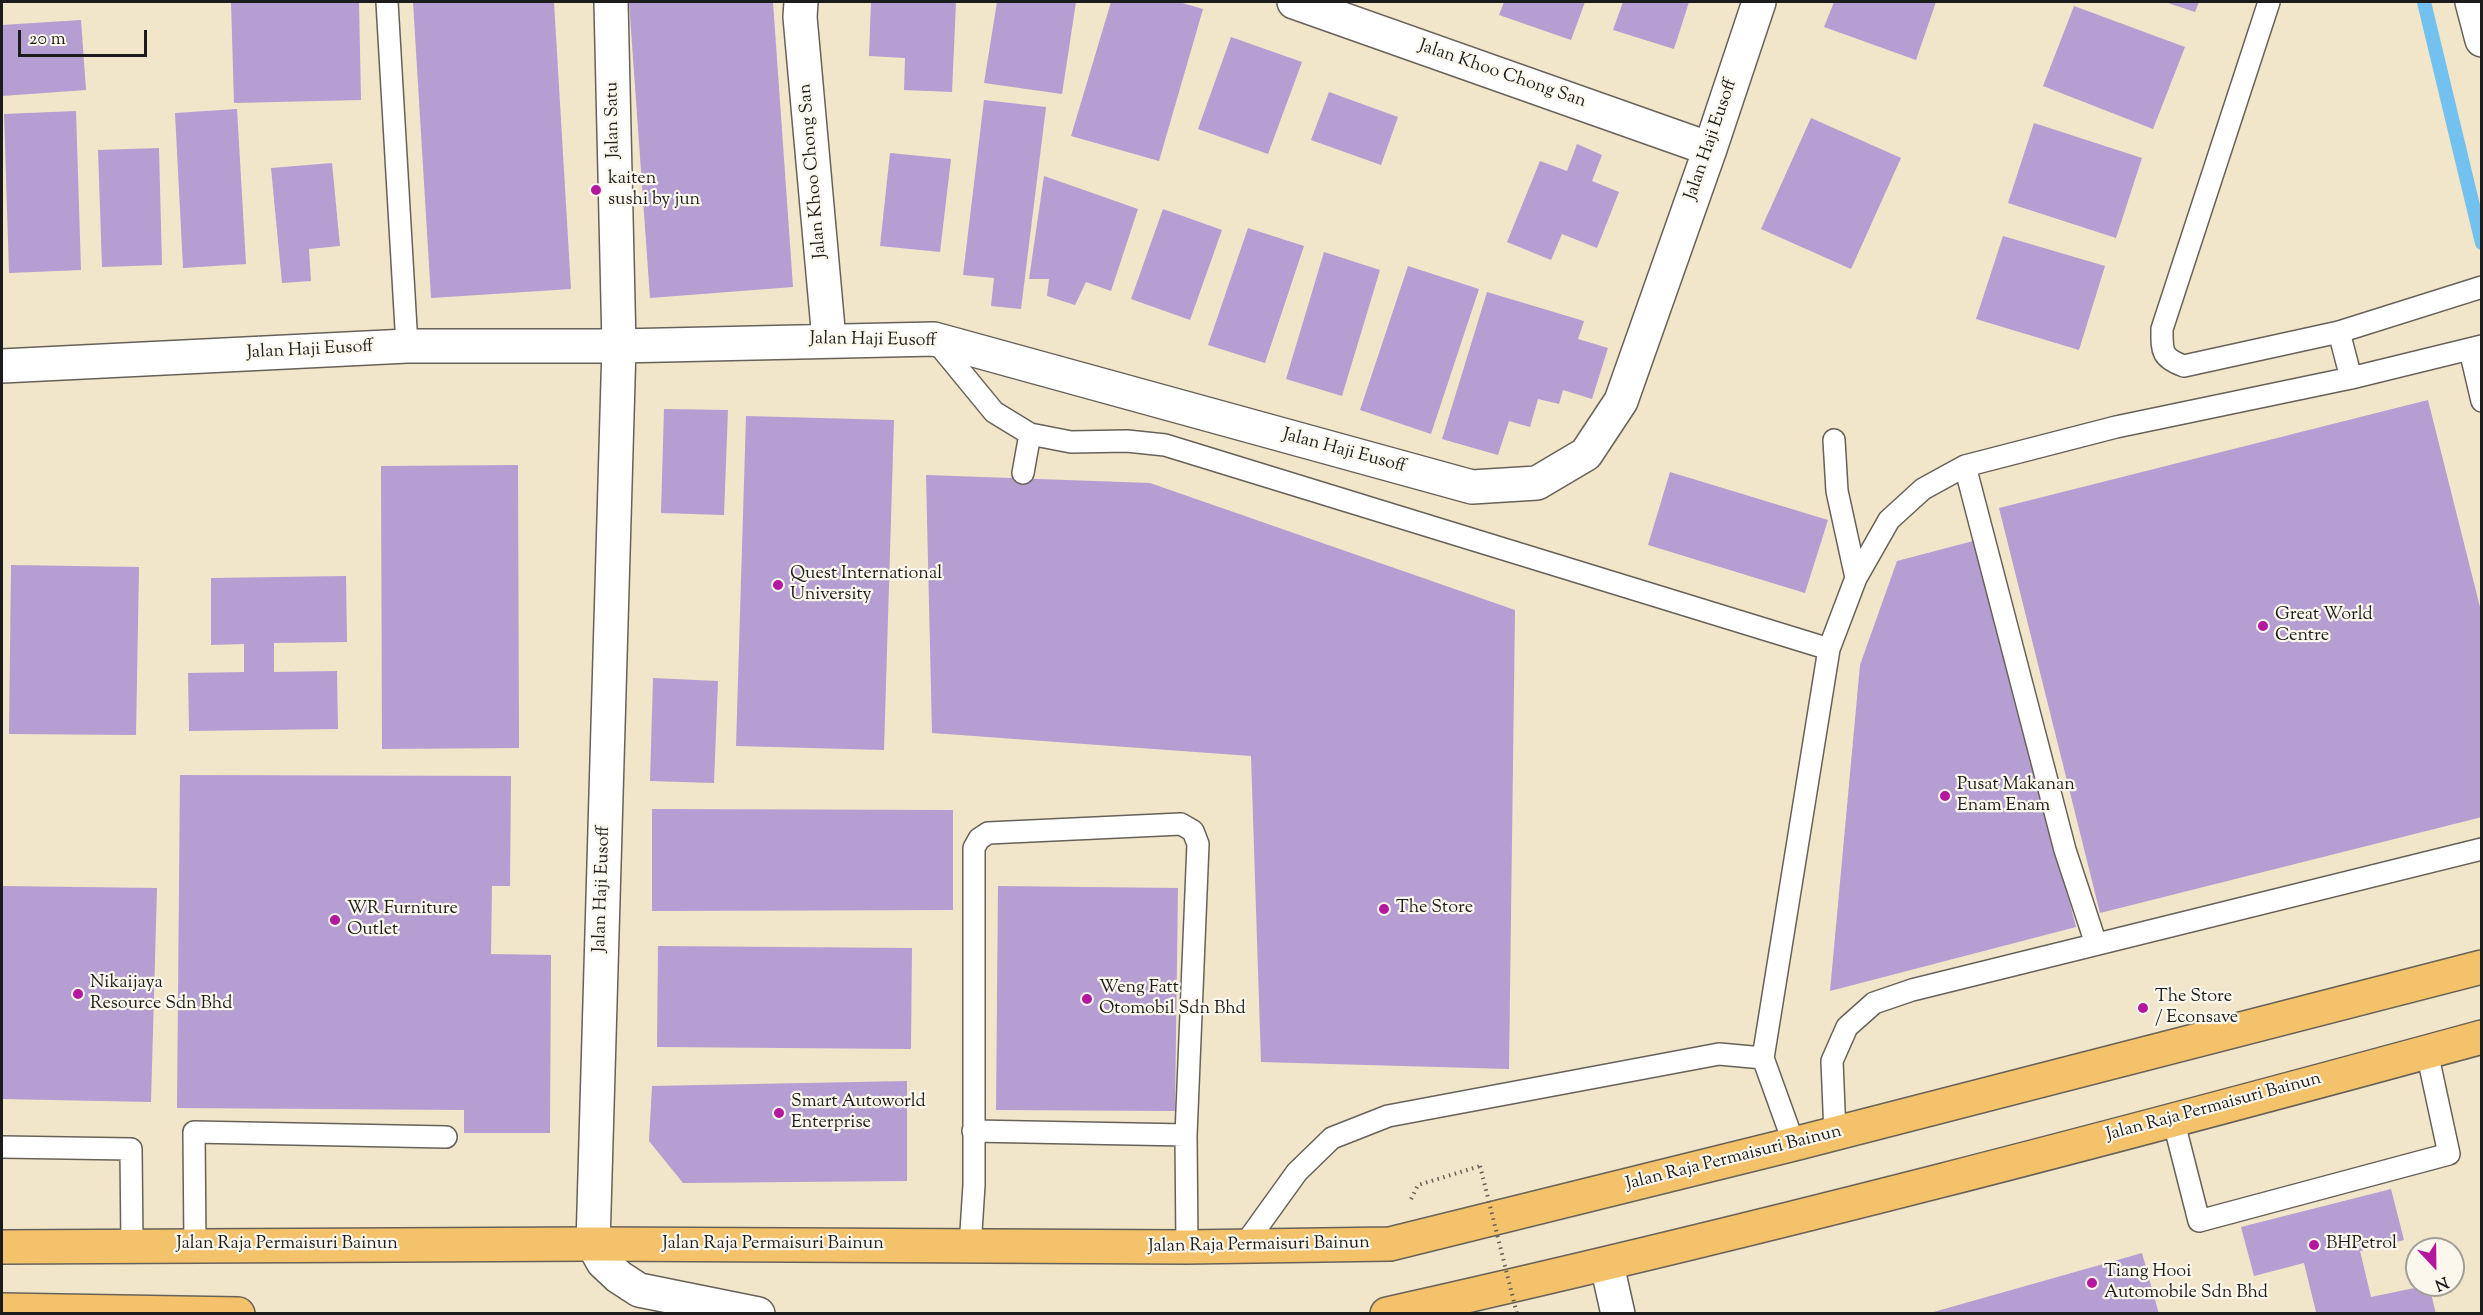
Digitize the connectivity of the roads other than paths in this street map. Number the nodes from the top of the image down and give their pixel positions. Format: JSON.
{"nodes":[{"id":1,"x":387,"y":2,"type":"edge"},
{"id":2,"x":611,"y":2,"type":"edge"},
{"id":3,"x":801,"y":2,"type":"edge"},
{"id":4,"x":1294,"y":2,"type":"edge"},
{"id":5,"x":1759,"y":2,"type":"edge"},
{"id":6,"x":2269,"y":2,"type":"edge"},
{"id":7,"x":2472,"y":2,"type":"edge"},
{"id":8,"x":2481,"y":40,"type":"edge"},
{"id":9,"x":1710,"y":149,"type":"junction"},
{"id":10,"x":2481,"y":287,"type":"edge"},
{"id":11,"x":2339,"y":332,"type":"junction"},
{"id":12,"x":934,"y":339,"type":"junction"},
{"id":13,"x":829,"y":340,"type":"junction"},
{"id":14,"x":407,"y":346,"type":"junction"},
{"id":15,"x":620,"y":346,"type":"junction"},
{"id":16,"x":2476,"y":348,"type":"edge"},
{"id":17,"x":2,"y":366,"type":"edge"},
{"id":18,"x":2351,"y":378,"type":"junction"},
{"id":19,"x":2481,"y":401,"type":"edge"},
{"id":20,"x":1030,"y":434,"type":"junction"},
{"id":21,"x":1834,"y":440,"type":"dead end"},
{"id":22,"x":1965,"y":466,"type":"junction"},
{"id":23,"x":1023,"y":473,"type":"dead end"},
{"id":24,"x":1856,"y":578,"type":"junction"},
{"id":25,"x":1829,"y":649,"type":"junction"},
{"id":26,"x":2481,"y":849,"type":"edge"},
{"id":27,"x":2097,"y":944,"type":"junction"},
{"id":28,"x":2481,"y":968,"type":"edge"},
{"id":29,"x":2481,"y":1037,"type":"edge"},
{"id":30,"x":2427,"y":1052,"type":"junction"},
{"id":31,"x":1763,"y":1058,"type":"junction"},
{"id":32,"x":2173,"y":1119,"type":"junction"},
{"id":33,"x":973,"y":1131,"type":"junction"},
{"id":34,"x":1835,"y":1134,"type":"junction"},
{"id":35,"x":1186,"y":1136,"type":"junction"},
{"id":36,"x":446,"y":1137,"type":"dead end"},
{"id":37,"x":1794,"y":1144,"type":"junction"},
{"id":38,"x":2,"y":1147,"type":"edge"},
{"id":39,"x":593,"y":1244,"type":"junction"},
{"id":40,"x":132,"y":1246,"type":"junction"},
{"id":41,"x":195,"y":1246,"type":"junction"},
{"id":42,"x":2,"y":1247,"type":"edge"},
{"id":43,"x":970,"y":1247,"type":"junction"},
{"id":44,"x":1187,"y":1247,"type":"junction"},
{"id":45,"x":1243,"y":1247,"type":"junction"},
{"id":46,"x":1607,"y":1265,"type":"junction"},
{"id":47,"x":2,"y":1310,"type":"edge"},
{"id":48,"x":238,"y":1314,"type":"edge"},
{"id":49,"x":758,"y":1314,"type":"edge"},
{"id":50,"x":1387,"y":1314,"type":"edge"},
{"id":51,"x":1618,"y":1314,"type":"edge"}],
"edges":[{"from":1,"to":14,"type":"lane"},
{"from":2,"to":15,"type":"street","name":"Jalan Satu"},
{"from":3,"to":13,"type":"street","name":"Jalan Khoo Chong San"},
{"from":4,"to":9,"type":"street","name":"Jalan Khoo Chong San"},
{"from":5,"to":9,"type":"street","name":"Jalan Haji Eusoff"},
{"from":6,"to":11,"type":"lane"},
{"from":7,"to":8,"type":"street"},
{"from":9,"to":12,"type":"street","name":"Jalan Haji Eusoff"},
{"from":10,"to":11,"type":"lane"},
{"from":11,"to":18,"type":"lane"},
{"from":12,"to":13,"type":"street","name":"Jalan Haji Eusoff"},
{"from":12,"to":20,"type":"lane"},
{"from":13,"to":15,"type":"street","name":"Jalan Haji Eusoff"},
{"from":14,"to":15,"type":"street","name":"Jalan Haji Eusoff"},
{"from":14,"to":17,"type":"street","name":"Jalan Haji Eusoff"},
{"from":15,"to":39,"type":"street","name":"Jalan Haji Eusoff"},
{"from":16,"to":18,"type":"lane"},
{"from":16,"to":19,"type":"lane"},
{"from":18,"to":22,"type":"lane"},
{"from":20,"to":23,"type":"lane"},
{"from":20,"to":25,"type":"lane"},
{"from":21,"to":24,"type":"lane"},
{"from":22,"to":24,"type":"lane"},
{"from":22,"to":27,"type":"lane"},
{"from":24,"to":25,"type":"lane"},
{"from":25,"to":31,"type":"lane"},
{"from":26,"to":27,"type":"lane"},
{"from":27,"to":34,"type":"lane"},
{"from":28,"to":34,"type":"main road","name":"Jalan Raja Permaisuri Bainun"},
{"from":29,"to":30,"type":"main road","name":"Jalan Raja Permaisuri Bainun"},
{"from":30,"to":32,"type":"main road","name":"Jalan Raja Permaisuri Bainun"},
{"from":30,"to":32,"type":"lane"},
{"from":31,"to":37,"type":"lane"},
{"from":31,"to":45,"type":"lane"},
{"from":32,"to":46,"type":"main road","name":"Jalan Raja Permaisuri Bainun"},
{"from":33,"to":35,"type":"lane"},
{"from":33,"to":35,"type":"lane"},
{"from":33,"to":43,"type":"lane"},
{"from":34,"to":37,"type":"main road","name":"Jalan Raja Permaisuri Bainun"},
{"from":35,"to":44,"type":"lane"},
{"from":36,"to":41,"type":"lane"},
{"from":37,"to":45,"type":"main road","name":"Jalan Raja Permaisuri Bainun"},
{"from":38,"to":40,"type":"lane"},
{"from":39,"to":41,"type":"main road","name":"Jalan Raja Permaisuri Bainun"},
{"from":39,"to":43,"type":"main road","name":"Jalan Raja Permaisuri Bainun"},
{"from":39,"to":49,"type":"street"},
{"from":40,"to":41,"type":"main road","name":"Jalan Raja Permaisuri Bainun"},
{"from":40,"to":42,"type":"main road","name":"Jalan Raja Permaisuri Bainun"},
{"from":43,"to":44,"type":"main road","name":"Jalan Raja Permaisuri Bainun"},
{"from":44,"to":45,"type":"main road","name":"Jalan Raja Permaisuri Bainun"},
{"from":46,"to":50,"type":"main road","name":"Jalan Raja Permaisuri Bainun"},
{"from":46,"to":51,"type":"street"},
{"from":47,"to":48,"type":"main road"}]}
